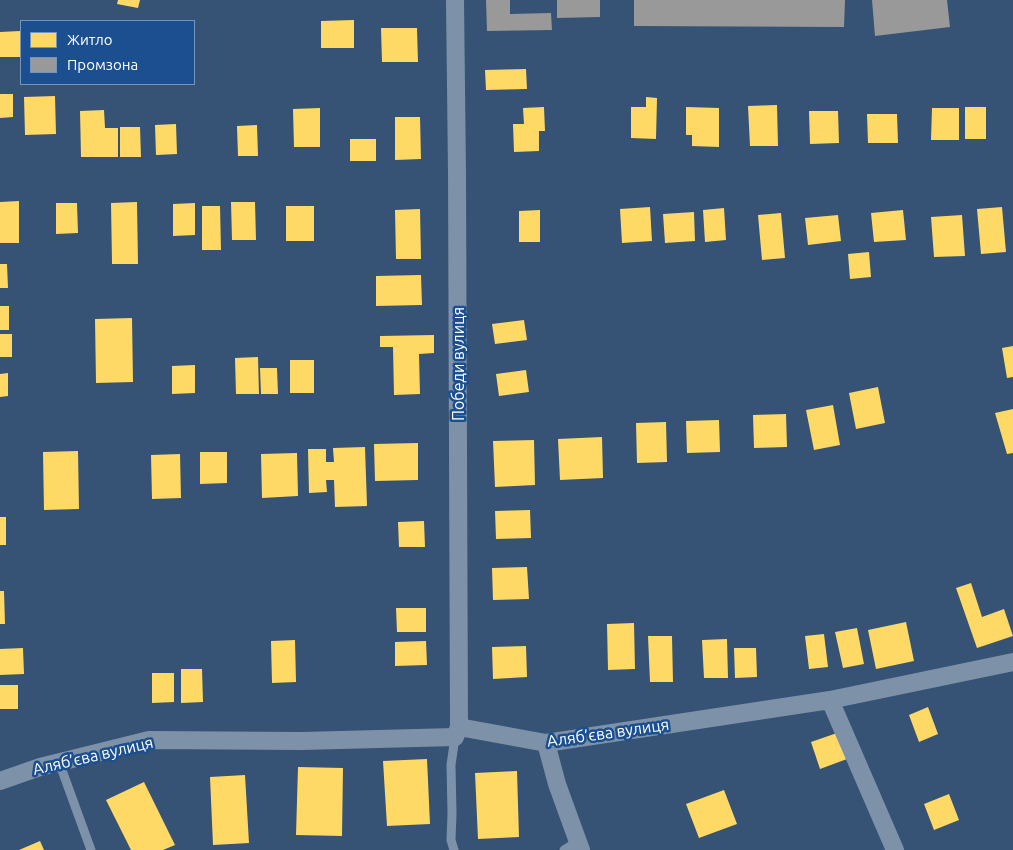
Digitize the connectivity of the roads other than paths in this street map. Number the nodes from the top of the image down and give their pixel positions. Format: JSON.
{"nodes":[{"id":1,"x":454,"y":0,"type":"edge"},
{"id":2,"x":1013,"y":662,"type":"edge"},
{"id":3,"x":830,"y":700,"type":"junction"},
{"id":4,"x":457,"y":732,"type":"junction"},
{"id":5,"x":546,"y":743,"type":"junction"},
{"id":6,"x":59,"y":762,"type":"junction"},
{"id":7,"x":0,"y":781,"type":"edge"},
{"id":8,"x":574,"y":847,"type":"edge"},
{"id":9,"x":91,"y":850,"type":"edge"},
{"id":10,"x":454,"y":850,"type":"edge"},
{"id":11,"x":896,"y":850,"type":"edge"}],
"edges":[{"from":1,"to":4,"type":"street","name":"Победи вулиця"},
{"from":2,"to":3,"type":"street","name":"Аляб’єва вулиця"},
{"from":3,"to":5,"type":"street","name":"Аляб’єва вулиця"},
{"from":3,"to":11,"type":"street"},
{"from":4,"to":5,"type":"street","name":"Аляб’єва вулиця"},
{"from":4,"to":6,"type":"street","name":"Аляб’єва вулиця"},
{"from":4,"to":10,"type":"lane"},
{"from":5,"to":8,"type":"street"},
{"from":6,"to":7,"type":"street","name":"Аляб’єва вулиця"},
{"from":6,"to":9,"type":"lane"}]}
